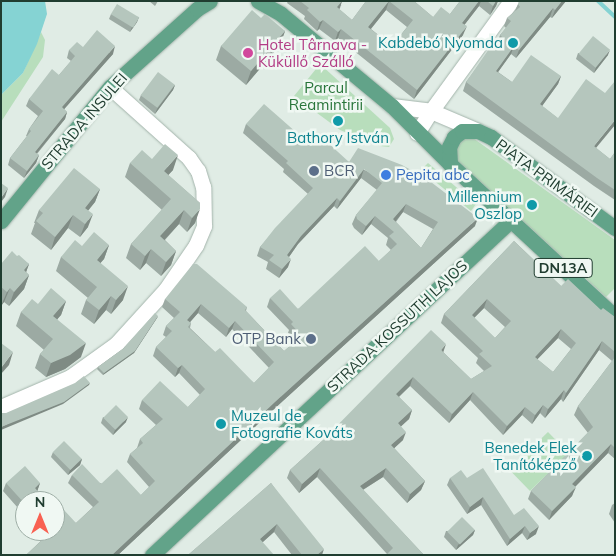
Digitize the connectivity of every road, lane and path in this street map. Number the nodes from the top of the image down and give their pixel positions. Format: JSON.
{"nodes":[{"id":1,"x":258,"y":1,"type":"edge"},
{"id":2,"x":511,"y":1,"type":"edge"},
{"id":3,"x":203,"y":4,"type":"edge"},
{"id":4,"x":277,"y":8,"type":"edge"},
{"id":5,"x":110,"y":87,"type":"junction"},
{"id":6,"x":392,"y":106,"type":"junction"},
{"id":7,"x":431,"y":111,"type":"junction"},
{"id":8,"x":478,"y":131,"type":"junction"},
{"id":9,"x":417,"y":133,"type":"junction"},
{"id":10,"x":450,"y":164,"type":"junction"},
{"id":11,"x":511,"y":220,"type":"junction"},
{"id":12,"x":1,"y":221,"type":"edge"},
{"id":13,"x":615,"y":228,"type":"edge"},
{"id":14,"x":615,"y":317,"type":"edge"},
{"id":15,"x":1,"y":407,"type":"edge"},
{"id":16,"x":152,"y":555,"type":"edge"}],
"edges":[{"from":1,"to":4,"type":"main road","number":"DN13A"},
{"from":2,"to":7,"type":"street"},
{"from":3,"to":5,"type":"main road","name":"STRADA INSULEI"},
{"from":4,"to":6,"type":"main road","number":"DN13A"},
{"from":5,"to":12,"type":"main road","name":"STRADA INSULEI"},
{"from":5,"to":15,"type":"street"},
{"from":6,"to":7,"type":"street","name":"PIAȚA PRIMĂRIEI"},
{"from":6,"to":9,"type":"main road","number":"DN13A"},
{"from":7,"to":8,"type":"street","name":"PIAȚA PRIMĂRIEI"},
{"from":7,"to":9,"type":"street"},
{"from":8,"to":10,"type":"main road"},
{"from":8,"to":13,"type":"main road","name":"PIAȚA PRIMĂRIEI"},
{"from":9,"to":10,"type":"main road","number":"DN13A"},
{"from":10,"to":11,"type":"main road","number":"DN13A"},
{"from":11,"to":14,"type":"main road","number":"DN13A"},
{"from":11,"to":16,"type":"main road","name":"STRADA KOSSUTH LAJOS"}]}
